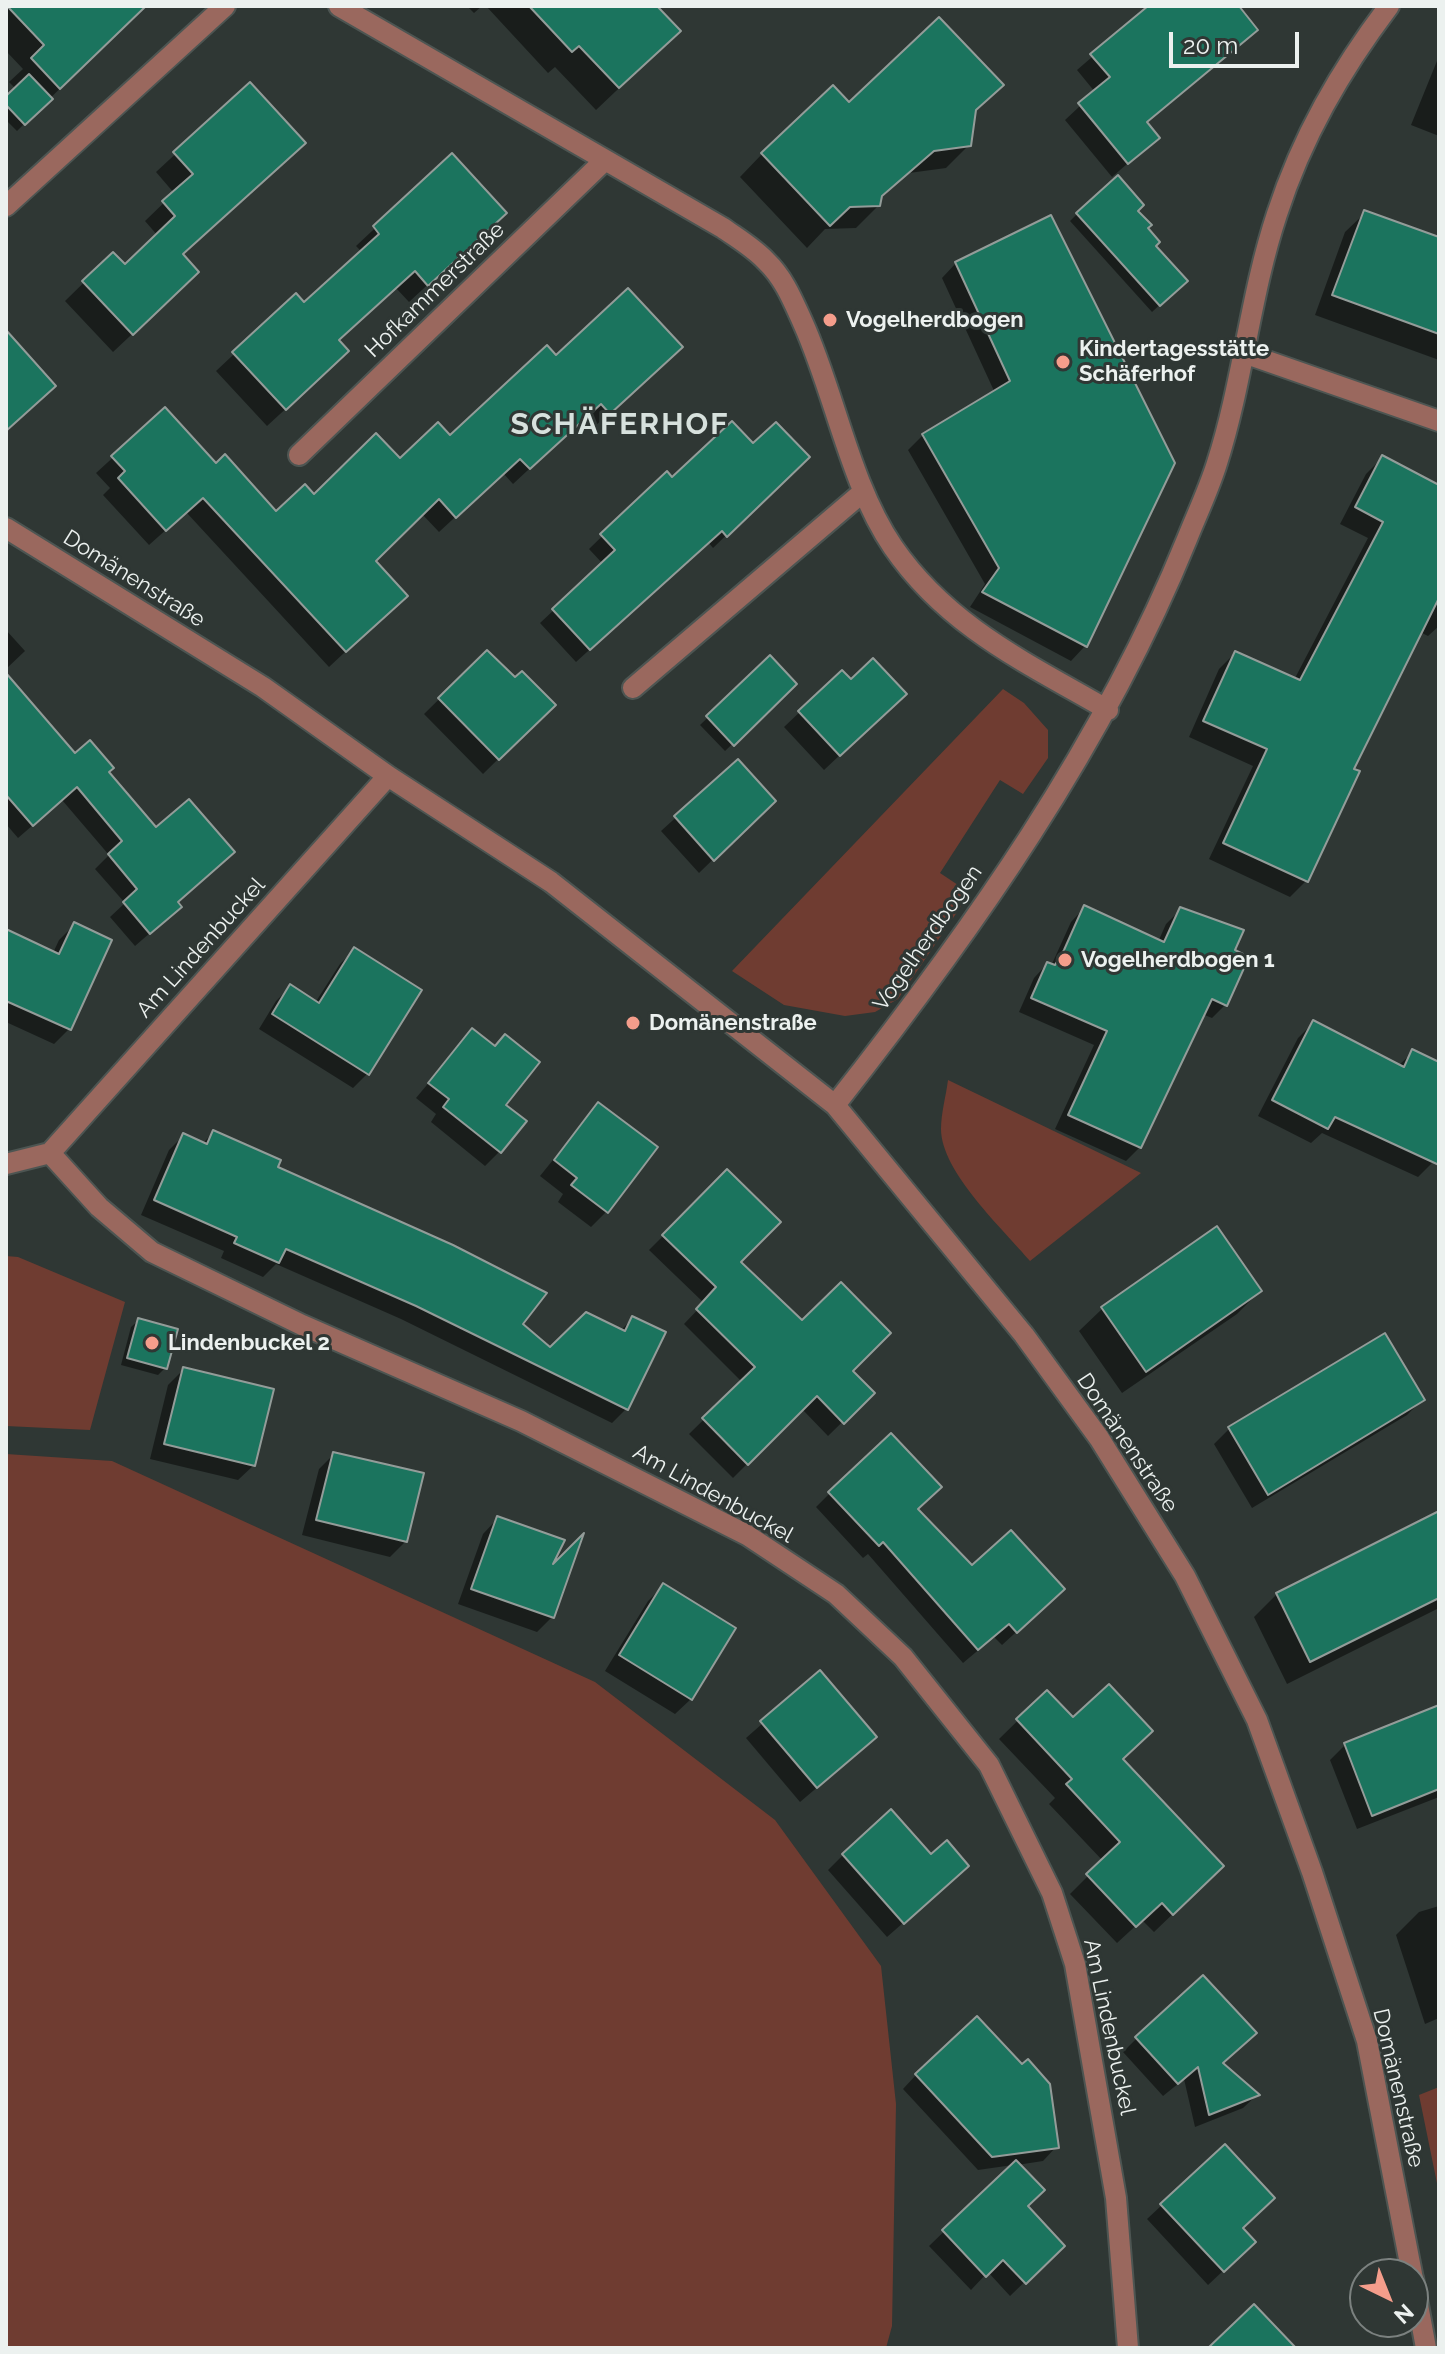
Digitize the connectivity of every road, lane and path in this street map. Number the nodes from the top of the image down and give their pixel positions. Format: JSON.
{"nodes":[{"id":1,"x":225,"y":6,"type":"edge"},
{"id":2,"x":339,"y":6,"type":"edge"},
{"id":3,"x":1389,"y":6,"type":"edge"},
{"id":4,"x":604,"y":161,"type":"junction"},
{"id":5,"x":6,"y":206,"type":"edge"},
{"id":6,"x":1244,"y":353,"type":"junction"},
{"id":7,"x":1439,"y":421,"type":"edge"},
{"id":8,"x":299,"y":455,"type":"dead end"},
{"id":9,"x":863,"y":492,"type":"junction"},
{"id":10,"x":6,"y":528,"type":"edge"},
{"id":11,"x":633,"y":688,"type":"dead end"},
{"id":12,"x":1108,"y":710,"type":"junction"},
{"id":13,"x":388,"y":776,"type":"junction"},
{"id":14,"x":835,"y":1105,"type":"junction"},
{"id":15,"x":50,"y":1153,"type":"junction"},
{"id":16,"x":6,"y":1164,"type":"edge"},
{"id":17,"x":1409,"y":2258,"type":"edge"},
{"id":18,"x":1128,"y":2348,"type":"edge"}],
"edges":[{"from":1,"to":5,"type":"street"},
{"from":2,"to":4,"type":"street"},
{"from":3,"to":6,"type":"street","name":"Vogelherdbogen"},
{"from":4,"to":8,"type":"street","name":"Hofkammerstraße"},
{"from":4,"to":9,"type":"street"},
{"from":6,"to":7,"type":"street"},
{"from":6,"to":12,"type":"street","name":"Vogelherdbogen"},
{"from":9,"to":11,"type":"street"},
{"from":9,"to":12,"type":"street"},
{"from":10,"to":13,"type":"street","name":"Domänenstraße"},
{"from":12,"to":14,"type":"street","name":"Vogelherdbogen"},
{"from":13,"to":14,"type":"street","name":"Domänenstraße"},
{"from":13,"to":15,"type":"street","name":"Am Lindenbuckel"},
{"from":14,"to":17,"type":"street","name":"Domänenstraße"},
{"from":15,"to":16,"type":"street"},
{"from":15,"to":18,"type":"street","name":"Am Lindenbuckel"}]}
